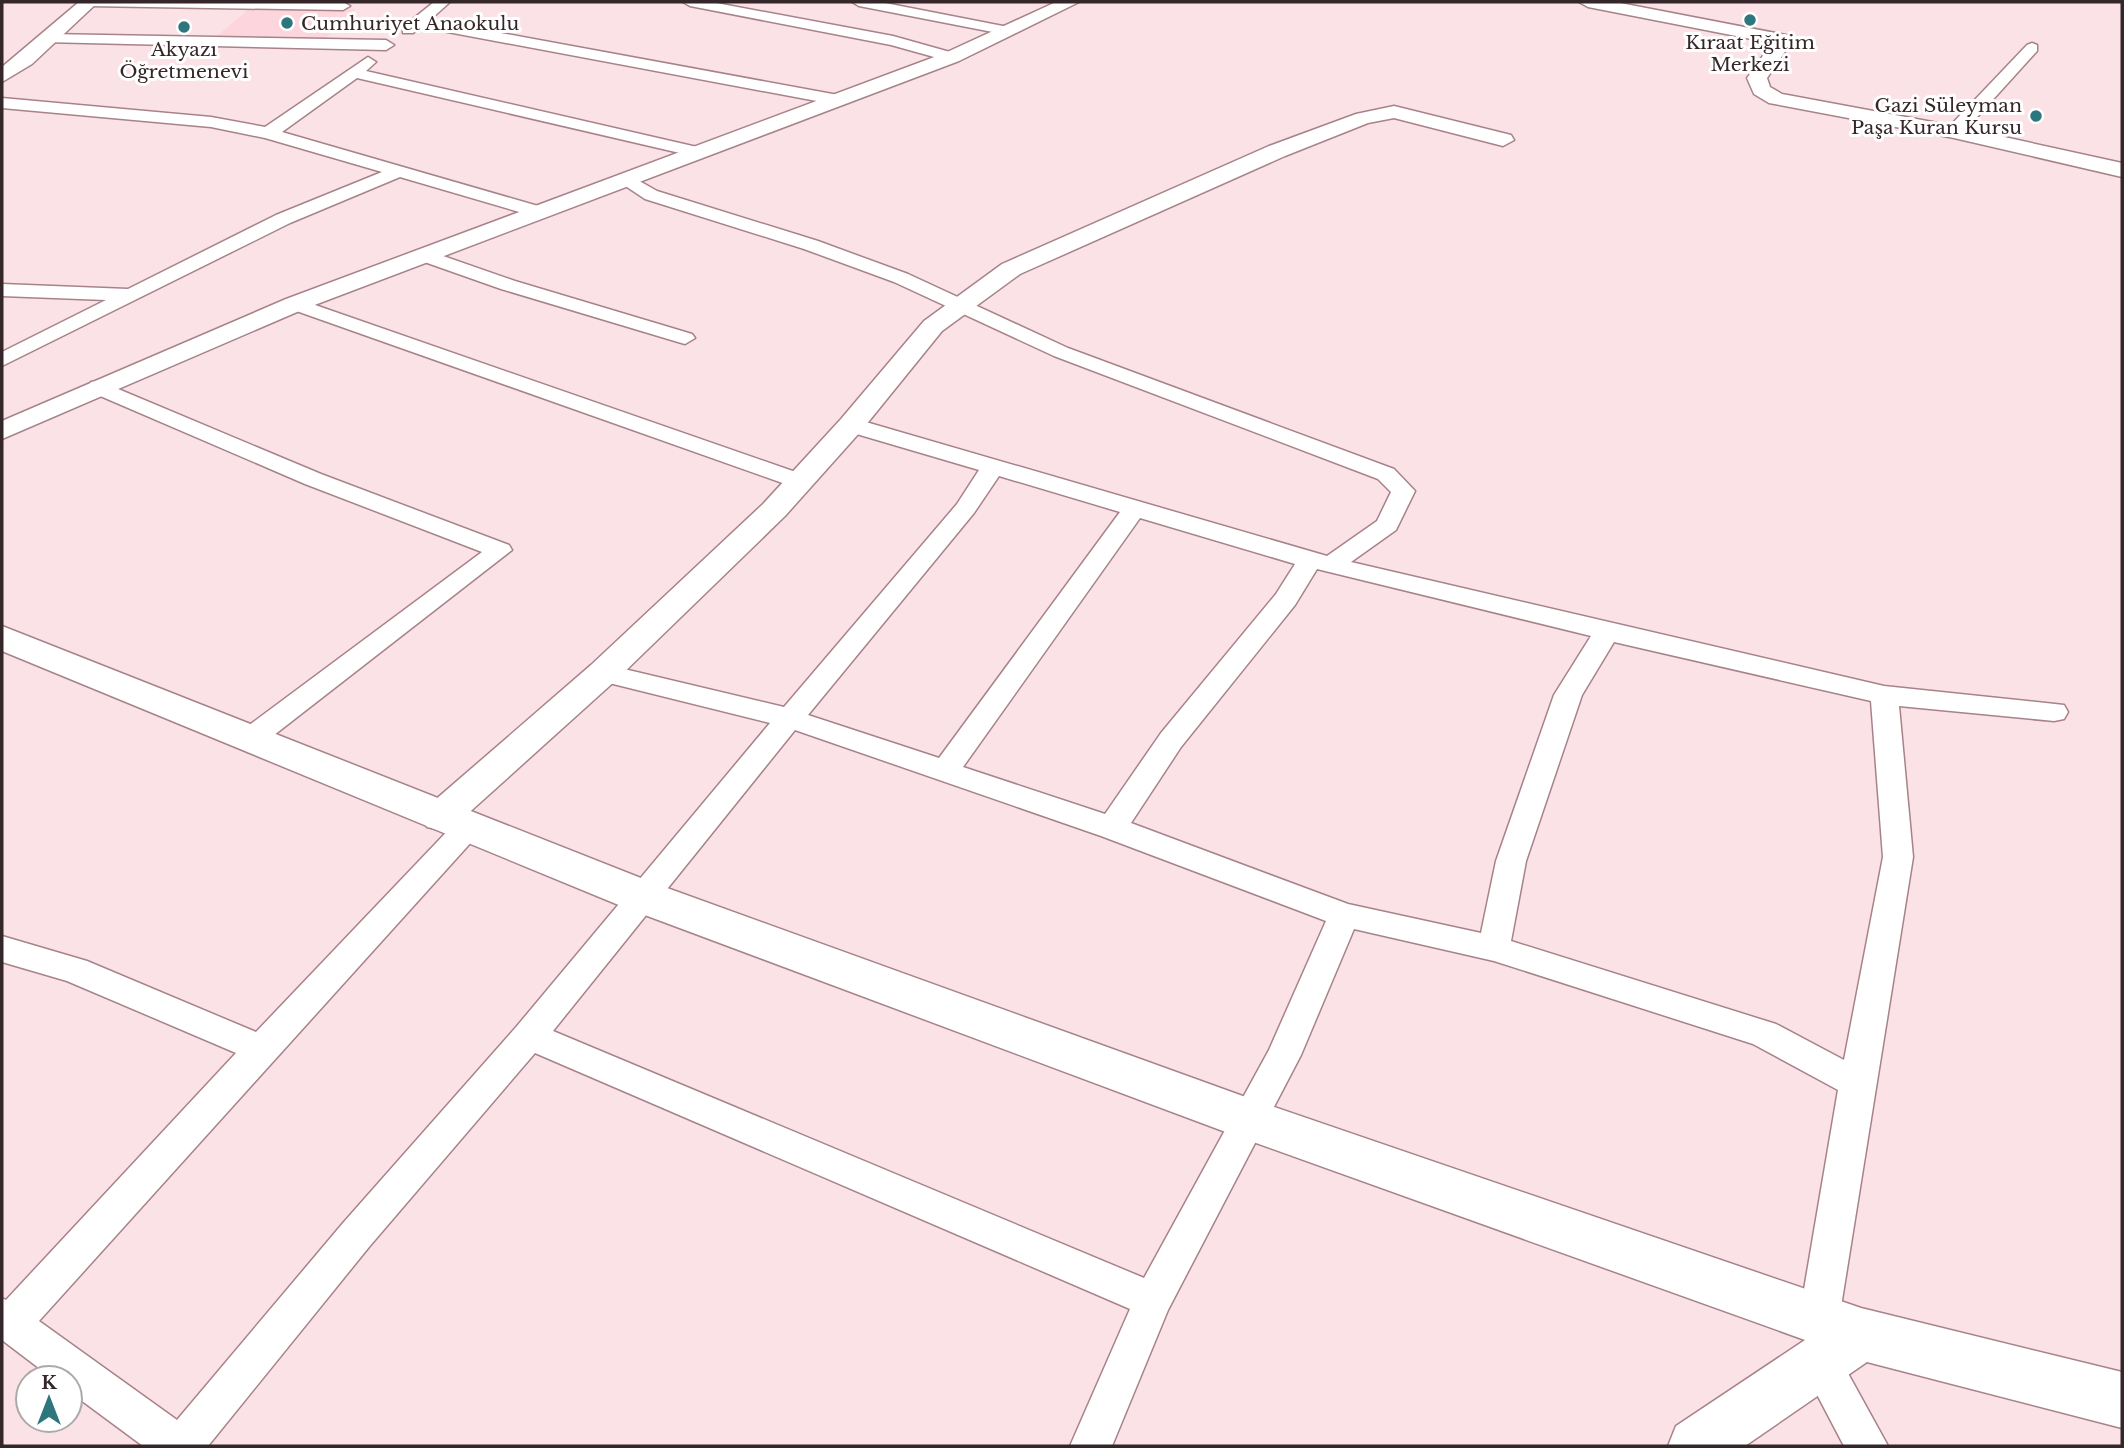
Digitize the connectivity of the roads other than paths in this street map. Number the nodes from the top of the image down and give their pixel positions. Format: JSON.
{"nodes":[{"id":1,"x":89,"y":2,"type":"edge"},
{"id":2,"x":443,"y":2,"type":"edge"},
{"id":3,"x":690,"y":2,"type":"edge"},
{"id":4,"x":859,"y":2,"type":"edge"},
{"id":5,"x":1070,"y":2,"type":"edge"},
{"id":6,"x":1598,"y":3,"type":"edge"},
{"id":7,"x":344,"y":6,"type":"dead end"},
{"id":8,"x":419,"y":22,"type":"junction"},
{"id":9,"x":1008,"y":31,"type":"junction"},
{"id":10,"x":48,"y":39,"type":"junction"},
{"id":11,"x":386,"y":45,"type":"junction"},
{"id":12,"x":2032,"y":48,"type":"dead end"},
{"id":13,"x":952,"y":57,"type":"junction"},
{"id":14,"x":355,"y":73,"type":"junction"},
{"id":15,"x":2,"y":76,"type":"edge"},
{"id":16,"x":838,"y":100,"type":"junction"},
{"id":17,"x":2,"y":103,"type":"edge"},
{"id":18,"x":1954,"y":132,"type":"junction"},
{"id":19,"x":268,"y":133,"type":"junction"},
{"id":20,"x":1503,"y":140,"type":"dead end"},
{"id":21,"x":697,"y":152,"type":"junction"},
{"id":22,"x":2122,"y":170,"type":"edge"},
{"id":23,"x":397,"y":172,"type":"junction"},
{"id":24,"x":626,"y":179,"type":"junction"},
{"id":25,"x":539,"y":212,"type":"junction"},
{"id":26,"x":423,"y":255,"type":"junction"},
{"id":27,"x":2,"y":290,"type":"edge"},
{"id":28,"x":133,"y":295,"type":"junction"},
{"id":29,"x":295,"y":304,"type":"junction"},
{"id":30,"x":961,"y":306,"type":"junction"},
{"id":31,"x":685,"y":338,"type":"dead end"},
{"id":32,"x":2,"y":360,"type":"edge"},
{"id":33,"x":99,"y":387,"type":"junction"},
{"id":34,"x":851,"y":425,"type":"junction"},
{"id":35,"x":2,"y":431,"type":"edge"},
{"id":36,"x":993,"y":467,"type":"junction"},
{"id":37,"x":799,"y":481,"type":"junction"},
{"id":38,"x":1136,"y":506,"type":"junction"},
{"id":39,"x":1321,"y":562,"type":"junction"},
{"id":40,"x":1607,"y":632,"type":"junction"},
{"id":41,"x":2,"y":638,"type":"edge"},
{"id":42,"x":603,"y":673,"type":"junction"},
{"id":43,"x":1884,"y":695,"type":"junction"},
{"id":44,"x":2054,"y":712,"type":"dead end"},
{"id":45,"x":789,"y":718,"type":"junction"},
{"id":46,"x":250,"y":739,"type":"junction"},
{"id":47,"x":945,"y":771,"type":"junction"},
{"id":48,"x":455,"y":823,"type":"junction"},
{"id":49,"x":1112,"y":828,"type":"junction"},
{"id":50,"x":641,"y":896,"type":"junction"},
{"id":51,"x":1345,"y":915,"type":"junction"},
{"id":52,"x":1494,"y":948,"type":"junction"},
{"id":53,"x":2,"y":949,"type":"edge"},
{"id":54,"x":529,"y":1036,"type":"junction"},
{"id":55,"x":261,"y":1049,"type":"junction"},
{"id":56,"x":1857,"y":1083,"type":"junction"},
{"id":57,"x":1248,"y":1119,"type":"junction"},
{"id":58,"x":1153,"y":1300,"type":"junction"},
{"id":59,"x":7,"y":1320,"type":"edge"},
{"id":60,"x":1833,"y":1338,"type":"junction"},
{"id":61,"x":2122,"y":1400,"type":"edge"},
{"id":62,"x":179,"y":1446,"type":"edge"},
{"id":63,"x":1091,"y":1446,"type":"edge"},
{"id":64,"x":1696,"y":1446,"type":"edge"},
{"id":65,"x":1867,"y":1446,"type":"edge"}],
"edges":[{"from":1,"to":7,"type":"street"},
{"from":1,"to":10,"type":"street"},
{"from":2,"to":8,"type":"street"},
{"from":3,"to":13,"type":"street"},
{"from":4,"to":9,"type":"street"},
{"from":5,"to":9,"type":"street"},
{"from":6,"to":18,"type":"street"},
{"from":8,"to":11,"type":"street"},
{"from":8,"to":16,"type":"street"},
{"from":9,"to":13,"type":"street"},
{"from":10,"to":11,"type":"street"},
{"from":10,"to":15,"type":"street"},
{"from":11,"to":14,"type":"street"},
{"from":12,"to":18,"type":"street"},
{"from":13,"to":16,"type":"street"},
{"from":14,"to":19,"type":"street"},
{"from":14,"to":21,"type":"street"},
{"from":16,"to":21,"type":"street"},
{"from":17,"to":19,"type":"street"},
{"from":18,"to":22,"type":"street"},
{"from":19,"to":23,"type":"street"},
{"from":20,"to":30,"type":"street"},
{"from":21,"to":24,"type":"street"},
{"from":23,"to":25,"type":"street"},
{"from":23,"to":28,"type":"street"},
{"from":24,"to":25,"type":"street"},
{"from":24,"to":30,"type":"street"},
{"from":25,"to":26,"type":"street"},
{"from":26,"to":29,"type":"street"},
{"from":26,"to":31,"type":"street"},
{"from":27,"to":28,"type":"street"},
{"from":28,"to":32,"type":"street"},
{"from":29,"to":33,"type":"street"},
{"from":29,"to":37,"type":"street"},
{"from":30,"to":34,"type":"street"},
{"from":30,"to":39,"type":"street"},
{"from":33,"to":35,"type":"street"},
{"from":33,"to":46,"type":"street"},
{"from":34,"to":36,"type":"street"},
{"from":34,"to":37,"type":"street"},
{"from":36,"to":38,"type":"street"},
{"from":36,"to":45,"type":"street"},
{"from":37,"to":42,"type":"street"},
{"from":38,"to":39,"type":"street"},
{"from":38,"to":47,"type":"street"},
{"from":39,"to":40,"type":"street"},
{"from":39,"to":49,"type":"street"},
{"from":40,"to":43,"type":"street"},
{"from":40,"to":52,"type":"street"},
{"from":41,"to":46,"type":"main road"},
{"from":42,"to":45,"type":"street"},
{"from":42,"to":48,"type":"street"},
{"from":43,"to":44,"type":"street"},
{"from":43,"to":56,"type":"street"},
{"from":45,"to":47,"type":"street"},
{"from":45,"to":50,"type":"street"},
{"from":46,"to":48,"type":"main road"},
{"from":47,"to":49,"type":"street"},
{"from":48,"to":50,"type":"main road"},
{"from":48,"to":55,"type":"street"},
{"from":49,"to":51,"type":"street"},
{"from":50,"to":54,"type":"street"},
{"from":50,"to":57,"type":"main road"},
{"from":51,"to":52,"type":"street"},
{"from":51,"to":57,"type":"street"},
{"from":52,"to":56,"type":"street"},
{"from":53,"to":55,"type":"street"},
{"from":54,"to":58,"type":"street"},
{"from":54,"to":62,"type":"street"},
{"from":55,"to":59,"type":"street"},
{"from":56,"to":60,"type":"street"},
{"from":57,"to":58,"type":"street"},
{"from":57,"to":60,"type":"main road"},
{"from":58,"to":63,"type":"street"},
{"from":59,"to":62,"type":"street"},
{"from":60,"to":61,"type":"main road"},
{"from":60,"to":64,"type":"main road"},
{"from":60,"to":65,"type":"street"}]}
